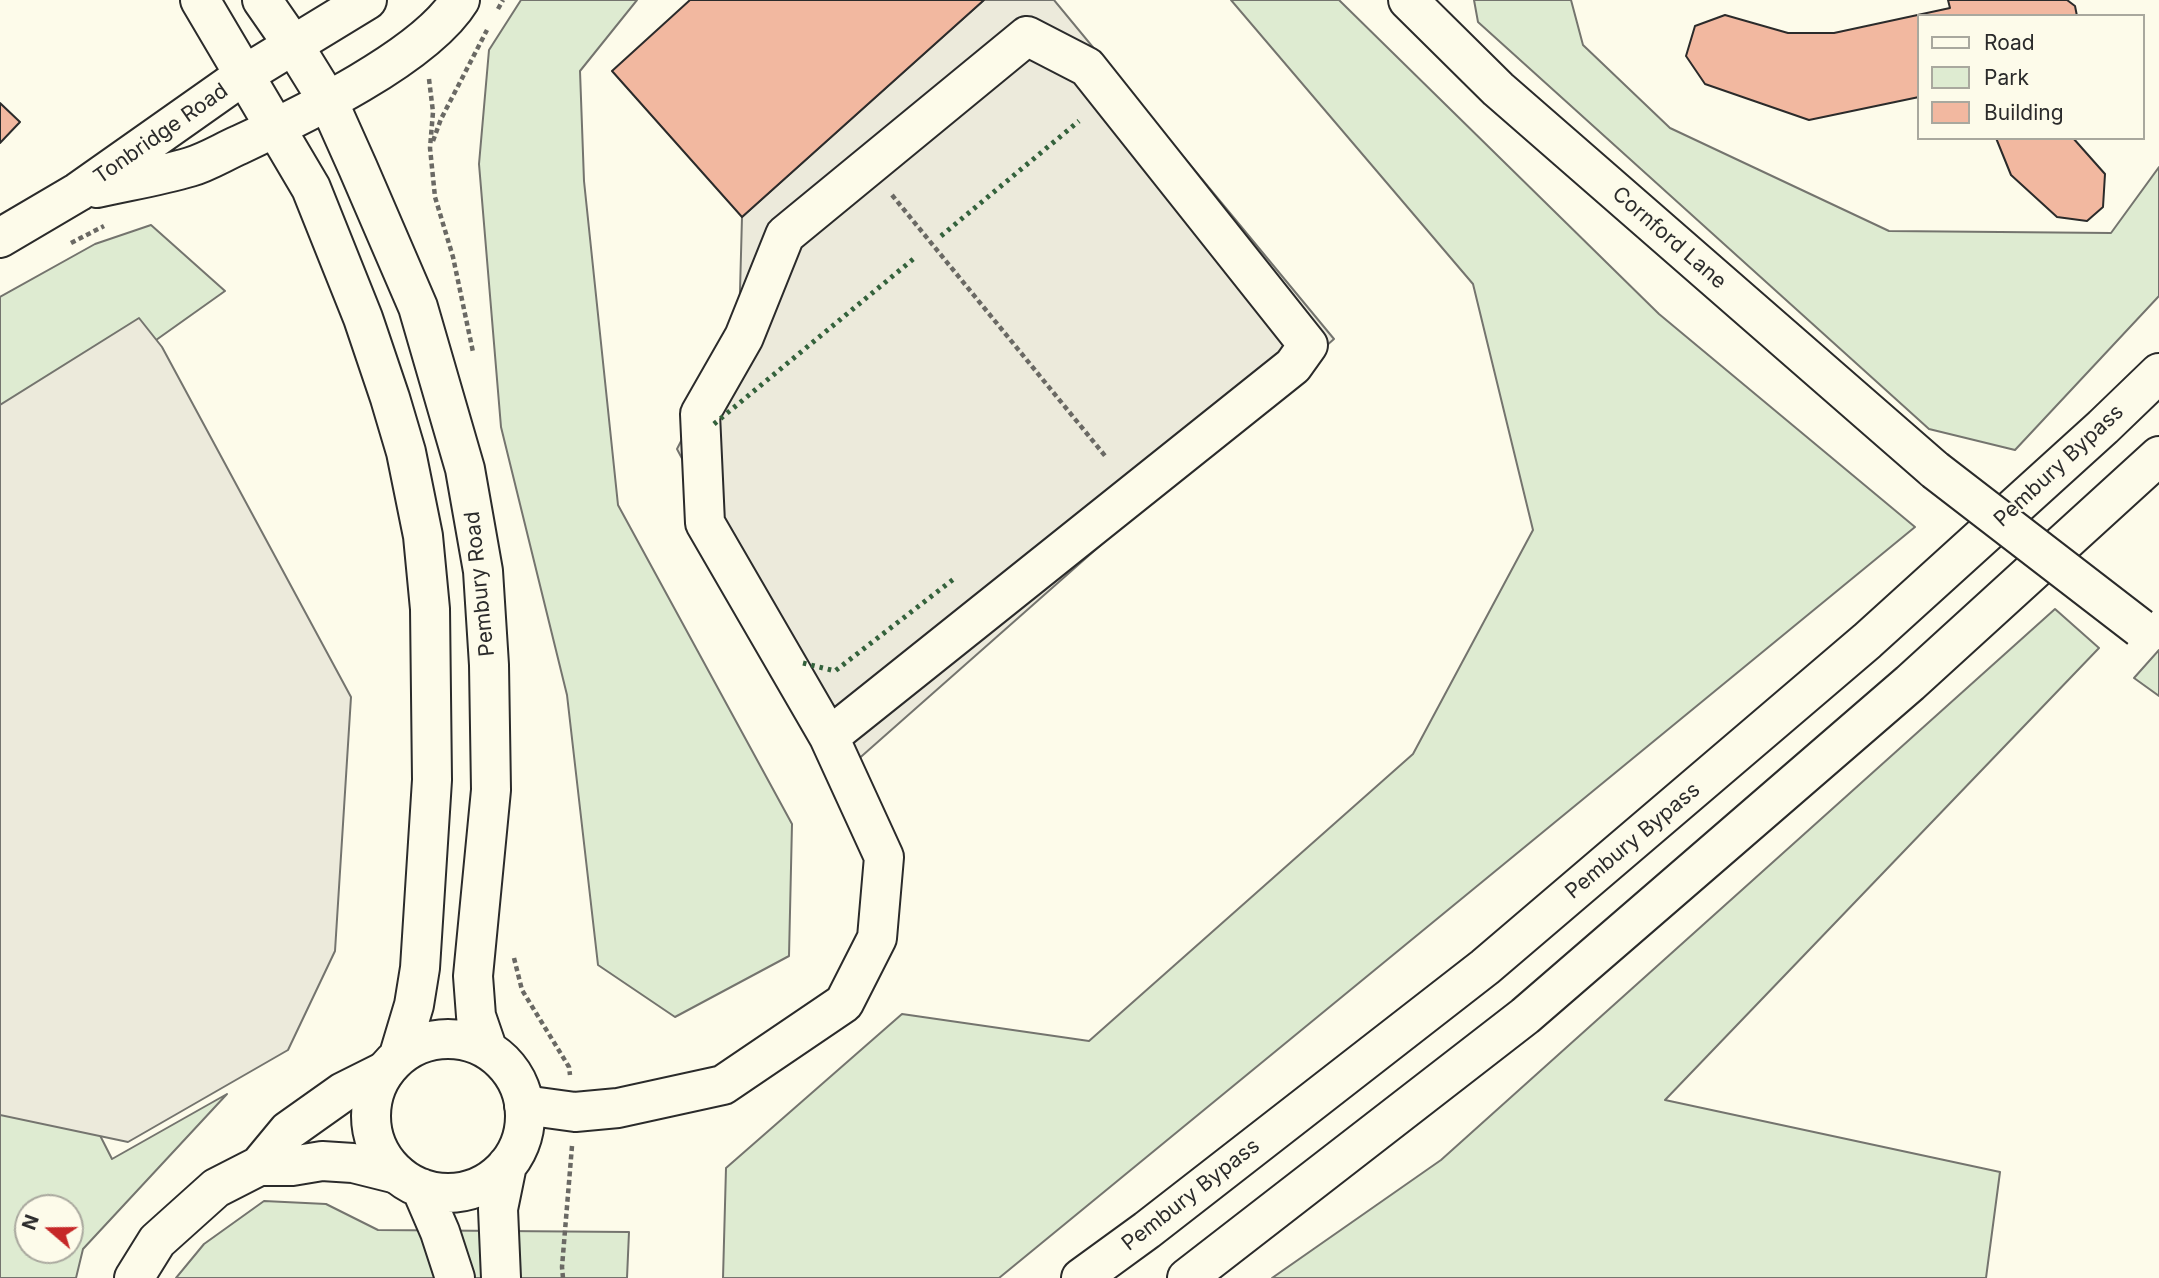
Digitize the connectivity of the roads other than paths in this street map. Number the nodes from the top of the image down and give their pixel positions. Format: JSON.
{"nodes":[{"id":1,"x":200,"y":0,"type":"edge"},
{"id":2,"x":262,"y":0,"type":"edge"},
{"id":3,"x":366,"y":0,"type":"edge"},
{"id":4,"x":460,"y":0,"type":"edge"},
{"id":5,"x":1408,"y":0,"type":"edge"},
{"id":6,"x":294,"y":46,"type":"junction"},
{"id":7,"x":244,"y":75,"type":"junction"},
{"id":8,"x":328,"y":101,"type":"junction"},
{"id":9,"x":276,"y":128,"type":"junction"},
{"id":10,"x":78,"y":192,"type":"junction"},
{"id":11,"x":0,"y":238,"type":"edge"},
{"id":12,"x":2159,"y":373,"type":"edge"},
{"id":13,"x":2159,"y":456,"type":"edge"},
{"id":14,"x":2149,"y":634,"type":"edge"},
{"id":15,"x":829,"y":737,"type":"junction"},
{"id":16,"x":486,"y":1048,"type":"junction"},
{"id":17,"x":392,"y":1063,"type":"junction"},
{"id":18,"x":524,"y":1105,"type":"junction"},
{"id":19,"x":508,"y":1165,"type":"junction"},
{"id":20,"x":259,"y":1167,"type":"junction"},
{"id":21,"x":409,"y":1181,"type":"junction"},
{"id":22,"x":134,"y":1278,"type":"edge"},
{"id":23,"x":455,"y":1278,"type":"edge"},
{"id":24,"x":501,"y":1278,"type":"edge"},
{"id":25,"x":1081,"y":1278,"type":"edge"},
{"id":26,"x":1187,"y":1278,"type":"edge"}],
"edges":[{"from":1,"to":7,"type":"main road"},
{"from":2,"to":6,"type":"main road","name":"Pembury Road"},
{"from":3,"to":6,"type":"main road","name":"Tonbridge Road"},
{"from":4,"to":8,"type":"main road","name":"Tonbridge Road"},
{"from":5,"to":14,"type":"main road","name":"Cornford Lane","bridge":true},
{"from":6,"to":7,"type":"main road","name":"Tonbridge Road"},
{"from":6,"to":8,"type":"main road","name":"Pembury Road"},
{"from":7,"to":9,"type":"main road"},
{"from":7,"to":10,"type":"main road","name":"Tonbridge Road"},
{"from":8,"to":9,"type":"main road","name":"Tonbridge Road"},
{"from":8,"to":16,"type":"main road","name":"Pembury Road"},
{"from":9,"to":10,"type":"main road","name":"Tonbridge Road"},
{"from":9,"to":17,"type":"main road"},
{"from":10,"to":11,"type":"main road","name":"Tonbridge Road"},
{"from":12,"to":25,"type":"main road","name":"Pembury Bypass"},
{"from":13,"to":26,"type":"main road"},
{"from":15,"to":15,"type":"main road"},
{"from":15,"to":18,"type":"main road"},
{"from":16,"to":17,"type":"main road"},
{"from":16,"to":18,"type":"main road"},
{"from":17,"to":20,"type":"main road"},
{"from":17,"to":21,"type":"main road"},
{"from":18,"to":19,"type":"main road"},
{"from":19,"to":21,"type":"main road"},
{"from":19,"to":24,"type":"main road"},
{"from":20,"to":21,"type":"main road"},
{"from":20,"to":22,"type":"main road"},
{"from":21,"to":23,"type":"main road"}]}
